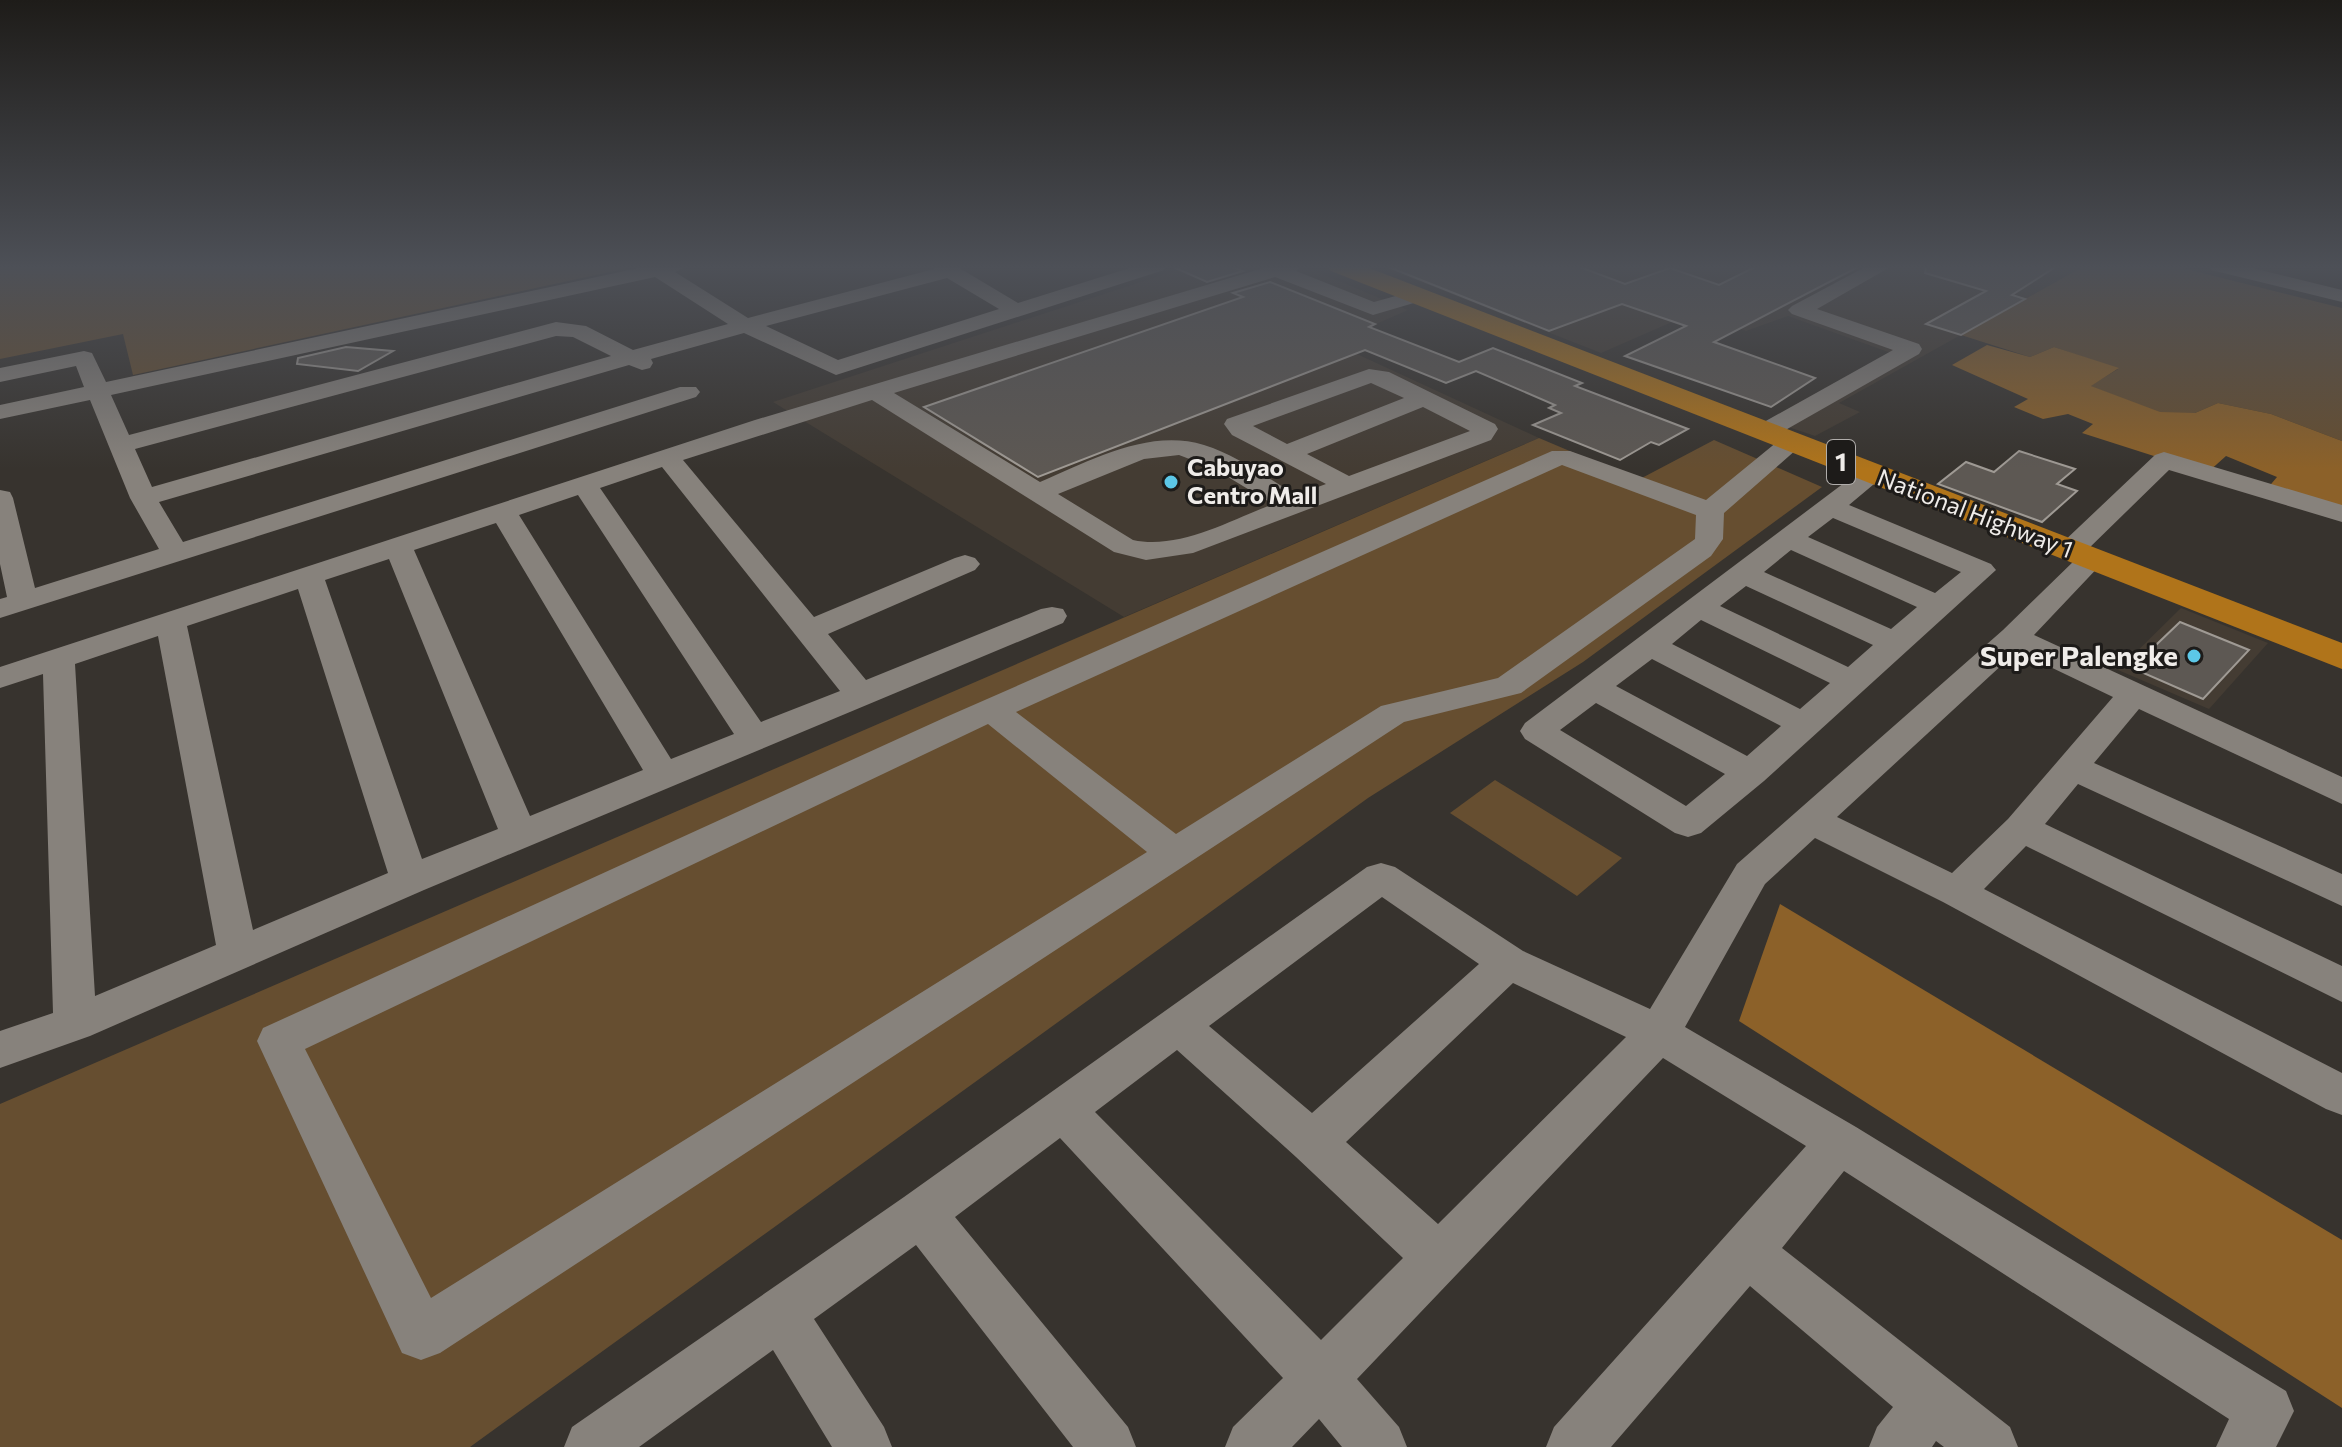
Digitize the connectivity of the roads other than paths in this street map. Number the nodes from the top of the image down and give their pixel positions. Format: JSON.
{"nodes":[{"id":1,"x":364,"y":334,"type":"edge"},
{"id":2,"x":405,"y":334,"type":"edge"},
{"id":3,"x":539,"y":334,"type":"edge"},
{"id":4,"x":583,"y":334,"type":"edge"},
{"id":5,"x":714,"y":334,"type":"edge"},
{"id":6,"x":763,"y":334,"type":"edge"},
{"id":7,"x":948,"y":334,"type":"edge"},
{"id":8,"x":1071,"y":334,"type":"edge"},
{"id":9,"x":1513,"y":334,"type":"edge"},
{"id":10,"x":1867,"y":334,"type":"edge"},
{"id":11,"x":635,"y":359,"type":"junction"},
{"id":12,"x":429,"y":362,"type":"junction"},
{"id":13,"x":0,"y":375,"type":"edge"},
{"id":14,"x":100,"y":390,"type":"junction"},
{"id":15,"x":877,"y":393,"type":"junction"},
{"id":16,"x":1425,"y":398,"type":"junction"},
{"id":17,"x":0,"y":412,"type":"edge"},
{"id":18,"x":1778,"y":437,"type":"junction"},
{"id":19,"x":121,"y":445,"type":"junction"},
{"id":20,"x":1286,"y":453,"type":"junction"},
{"id":21,"x":667,"y":457,"type":"junction"},
{"id":22,"x":1873,"y":474,"type":"junction"},
{"id":23,"x":585,"y":485,"type":"junction"},
{"id":24,"x":1349,"y":486,"type":"junction"},
{"id":25,"x":1037,"y":493,"type":"junction"},
{"id":26,"x":0,"y":498,"type":"edge"},
{"id":27,"x":143,"y":498,"type":"junction"},
{"id":28,"x":1295,"y":506,"type":"junction"},
{"id":29,"x":1832,"y":508,"type":"junction"},
{"id":30,"x":503,"y":511,"type":"junction"},
{"id":31,"x":1710,"y":511,"type":"junction"},
{"id":32,"x":2342,"y":514,"type":"edge"},
{"id":33,"x":1789,"y":539,"type":"junction"},
{"id":34,"x":398,"y":546,"type":"junction"},
{"id":35,"x":177,"y":555,"type":"junction"},
{"id":36,"x":2080,"y":556,"type":"junction"},
{"id":37,"x":965,"y":564,"type":"dead end"},
{"id":38,"x":1743,"y":573,"type":"junction"},
{"id":39,"x":309,"y":578,"type":"junction"},
{"id":40,"x":12,"y":605,"type":"edge"},
{"id":41,"x":1937,"y":605,"type":"junction"},
{"id":42,"x":1698,"y":607,"type":"junction"},
{"id":43,"x":1052,"y":616,"type":"dead end"},
{"id":44,"x":171,"y":622,"type":"junction"},
{"id":45,"x":808,"y":631,"type":"junction"},
{"id":46,"x":2014,"y":637,"type":"junction"},
{"id":47,"x":1895,"y":643,"type":"junction"},
{"id":48,"x":1650,"y":645,"type":"junction"},
{"id":49,"x":2342,"y":657,"type":"edge"},
{"id":50,"x":59,"y":659,"type":"junction"},
{"id":51,"x":0,"y":678,"type":"edge"},
{"id":52,"x":1852,"y":681,"type":"junction"},
{"id":53,"x":1594,"y":688,"type":"junction"},
{"id":54,"x":2133,"y":694,"type":"junction"},
{"id":55,"x":861,"y":695,"type":"junction"},
{"id":56,"x":993,"y":711,"type":"junction"},
{"id":57,"x":1801,"y":723,"type":"junction"},
{"id":58,"x":755,"y":739,"type":"junction"},
{"id":59,"x":2074,"y":768,"type":"junction"},
{"id":60,"x":1751,"y":773,"type":"junction"},
{"id":61,"x":663,"y":775,"type":"junction"},
{"id":62,"x":2342,"y":792,"type":"edge"},
{"id":63,"x":1813,"y":821,"type":"junction"},
{"id":64,"x":2021,"y":828,"type":"junction"},
{"id":65,"x":520,"y":837,"type":"junction"},
{"id":66,"x":1174,"y":853,"type":"junction"},
{"id":67,"x":410,"y":880,"type":"junction"},
{"id":68,"x":2342,"y":891,"type":"edge"},
{"id":69,"x":1957,"y":892,"type":"junction"},
{"id":70,"x":238,"y":955,"type":"junction"},
{"id":71,"x":1508,"y":962,"type":"junction"},
{"id":72,"x":2342,"y":985,"type":"edge"},
{"id":73,"x":75,"y":1023,"type":"junction"},
{"id":74,"x":1179,"y":1026,"type":"junction"},
{"id":75,"x":1659,"y":1033,"type":"junction"},
{"id":76,"x":0,"y":1050,"type":"edge"},
{"id":77,"x":2342,"y":1095,"type":"edge"},
{"id":78,"x":1062,"y":1109,"type":"junction"},
{"id":79,"x":1313,"y":1142,"type":"junction"},
{"id":80,"x":1839,"y":1142,"type":"junction"},
{"id":81,"x":921,"y":1213,"type":"junction"},
{"id":82,"x":1747,"y":1252,"type":"junction"},
{"id":83,"x":1440,"y":1259,"type":"junction"},
{"id":84,"x":780,"y":1313,"type":"junction"},
{"id":85,"x":1322,"y":1380,"type":"junction"},
{"id":86,"x":1931,"y":1403,"type":"junction"},
{"id":87,"x":596,"y":1446,"type":"edge"},
{"id":88,"x":864,"y":1447,"type":"edge"},
{"id":89,"x":1108,"y":1447,"type":"edge"},
{"id":90,"x":1253,"y":1447,"type":"edge"},
{"id":91,"x":1379,"y":1447,"type":"edge"},
{"id":92,"x":1574,"y":1447,"type":"edge"},
{"id":93,"x":1897,"y":1447,"type":"edge"},
{"id":94,"x":1990,"y":1447,"type":"edge"},
{"id":95,"x":2244,"y":1447,"type":"edge"}],
"edges":[{"from":1,"to":14,"type":"street"},
{"from":2,"to":12,"type":"street"},
{"from":3,"to":12,"type":"street"},
{"from":4,"to":11,"type":"street"},
{"from":5,"to":11,"type":"street"},
{"from":6,"to":7,"type":"street"},
{"from":8,"to":15,"type":"street"},
{"from":9,"to":18,"type":"highway","name":"National Highway 1","number":"1"},
{"from":10,"to":18,"type":"street"},
{"from":11,"to":27,"type":"street"},
{"from":11,"to":35,"type":"street"},
{"from":12,"to":19,"type":"street"},
{"from":13,"to":14,"type":"street"},
{"from":14,"to":17,"type":"street"},
{"from":14,"to":19,"type":"street"},
{"from":15,"to":21,"type":"street"},
{"from":15,"to":25,"type":"street"},
{"from":16,"to":20,"type":"street"},
{"from":16,"to":20,"type":"street"},
{"from":16,"to":24,"type":"street"},
{"from":18,"to":22,"type":"highway","name":"National Highway 1","number":"1"},
{"from":18,"to":31,"type":"street"},
{"from":19,"to":27,"type":"street"},
{"from":20,"to":24,"type":"street"},
{"from":21,"to":23,"type":"street"},
{"from":21,"to":45,"type":"street"},
{"from":22,"to":29,"type":"street"},
{"from":22,"to":36,"type":"highway","name":"National Highway 1","number":"1"},
{"from":23,"to":30,"type":"street"},
{"from":23,"to":58,"type":"street"},
{"from":24,"to":28,"type":"street"},
{"from":25,"to":28,"type":"street"},
{"from":25,"to":28,"type":"street"},
{"from":26,"to":40,"type":"street"},
{"from":27,"to":35,"type":"street"},
{"from":29,"to":33,"type":"street"},
{"from":29,"to":41,"type":"street"},
{"from":30,"to":34,"type":"street"},
{"from":30,"to":61,"type":"street"},
{"from":31,"to":56,"type":"street"},
{"from":31,"to":66,"type":"street"},
{"from":32,"to":36,"type":"street"},
{"from":33,"to":38,"type":"street"},
{"from":33,"to":41,"type":"street"},
{"from":34,"to":39,"type":"street"},
{"from":34,"to":65,"type":"street"},
{"from":35,"to":40,"type":"street"},
{"from":36,"to":46,"type":"street"},
{"from":36,"to":49,"type":"highway","name":"National Highway 1","number":"1"},
{"from":37,"to":45,"type":"street"},
{"from":38,"to":42,"type":"street"},
{"from":38,"to":47,"type":"street"},
{"from":39,"to":44,"type":"street"},
{"from":39,"to":67,"type":"street"},
{"from":41,"to":47,"type":"street"},
{"from":42,"to":48,"type":"street"},
{"from":42,"to":52,"type":"street"},
{"from":43,"to":55,"type":"street"},
{"from":44,"to":50,"type":"street"},
{"from":44,"to":70,"type":"street"},
{"from":45,"to":55,"type":"street"},
{"from":46,"to":54,"type":"street"},
{"from":46,"to":63,"type":"street"},
{"from":47,"to":52,"type":"street"},
{"from":48,"to":53,"type":"street"},
{"from":48,"to":57,"type":"street"},
{"from":50,"to":51,"type":"street"},
{"from":50,"to":73,"type":"street"},
{"from":52,"to":57,"type":"street"},
{"from":53,"to":60,"type":"street"},
{"from":53,"to":60,"type":"street"},
{"from":54,"to":59,"type":"street"},
{"from":54,"to":62,"type":"street"},
{"from":55,"to":58,"type":"street"},
{"from":56,"to":66,"type":"street"},
{"from":56,"to":66,"type":"street"},
{"from":57,"to":60,"type":"street"},
{"from":58,"to":61,"type":"street"},
{"from":59,"to":64,"type":"street"},
{"from":59,"to":68,"type":"street"},
{"from":61,"to":65,"type":"street"},
{"from":63,"to":69,"type":"street"},
{"from":63,"to":75,"type":"street"},
{"from":64,"to":69,"type":"street"},
{"from":64,"to":72,"type":"street"},
{"from":65,"to":67,"type":"street"},
{"from":67,"to":70,"type":"street"},
{"from":69,"to":77,"type":"street"},
{"from":70,"to":73,"type":"street"},
{"from":71,"to":74,"type":"street"},
{"from":71,"to":75,"type":"street"},
{"from":71,"to":79,"type":"street"},
{"from":73,"to":76,"type":"street"},
{"from":74,"to":78,"type":"street"},
{"from":74,"to":79,"type":"street"},
{"from":75,"to":80,"type":"street"},
{"from":75,"to":83,"type":"street"},
{"from":78,"to":81,"type":"street"},
{"from":78,"to":85,"type":"street"},
{"from":79,"to":83,"type":"street"},
{"from":80,"to":82,"type":"street"},
{"from":80,"to":95,"type":"street"},
{"from":81,"to":84,"type":"street"},
{"from":81,"to":89,"type":"street"},
{"from":82,"to":86,"type":"street"},
{"from":82,"to":92,"type":"street"},
{"from":83,"to":85,"type":"street"},
{"from":84,"to":87,"type":"street"},
{"from":84,"to":88,"type":"street"},
{"from":85,"to":90,"type":"street"},
{"from":85,"to":91,"type":"street"},
{"from":86,"to":93,"type":"street"},
{"from":86,"to":94,"type":"street"}]}
